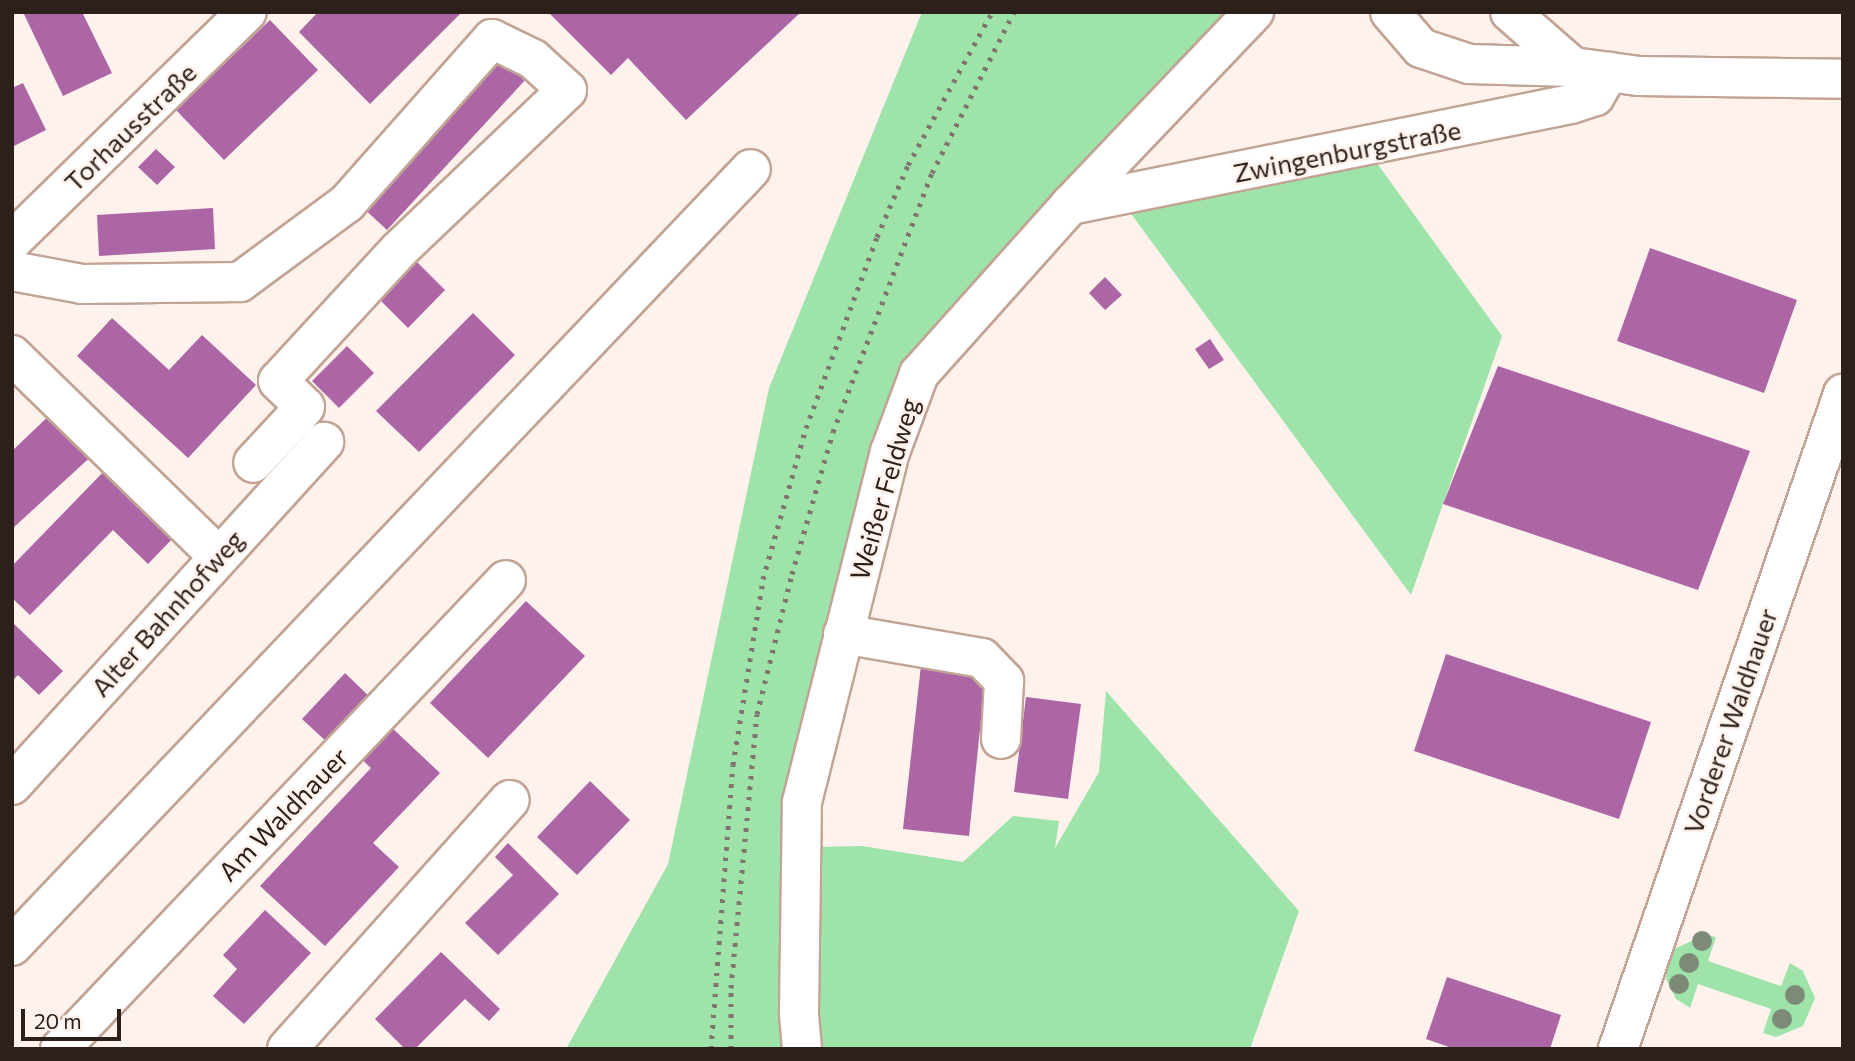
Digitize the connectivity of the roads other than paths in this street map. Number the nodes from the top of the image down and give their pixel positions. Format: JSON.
{"nodes":[{"id":1,"x":247,"y":12,"type":"edge"},
{"id":2,"x":1254,"y":12,"type":"edge"},
{"id":3,"x":1390,"y":12,"type":"edge"},
{"id":4,"x":1510,"y":12,"type":"edge"},
{"id":5,"x":1591,"y":69,"type":"junction"},
{"id":6,"x":1843,"y":79,"type":"edge"},
{"id":7,"x":751,"y":169,"type":"dead end"},
{"id":8,"x":1070,"y":205,"type":"junction"},
{"id":9,"x":12,"y":241,"type":"edge"},
{"id":10,"x":12,"y":271,"type":"edge"},
{"id":11,"x":12,"y":355,"type":"edge"},
{"id":12,"x":1843,"y":394,"type":"edge"},
{"id":13,"x":324,"y":442,"type":"dead end"},
{"id":14,"x":253,"y":463,"type":"dead end"},
{"id":15,"x":218,"y":556,"type":"junction"},
{"id":16,"x":506,"y":580,"type":"dead end"},
{"id":17,"x":843,"y":634,"type":"junction"},
{"id":18,"x":1001,"y":739,"type":"dead end"},
{"id":19,"x":14,"y":780,"type":"edge"},
{"id":20,"x":510,"y":800,"type":"dead end"},
{"id":21,"x":12,"y":946,"type":"edge"},
{"id":22,"x":60,"y":1049,"type":"edge"},
{"id":23,"x":288,"y":1049,"type":"edge"},
{"id":24,"x":802,"y":1049,"type":"edge"},
{"id":25,"x":1618,"y":1049,"type":"edge"}],
"edges":[{"from":1,"to":9,"type":"street","name":"Torhausstraße"},
{"from":2,"to":8,"type":"street","name":"Weißer Feldweg"},
{"from":3,"to":5,"type":"street"},
{"from":4,"to":5,"type":"street"},
{"from":5,"to":6,"type":"street"},
{"from":5,"to":8,"type":"street","name":"Zwingenburgstraße"},
{"from":7,"to":21,"type":"street"},
{"from":8,"to":17,"type":"street","name":"Weißer Feldweg"},
{"from":10,"to":14,"type":"street"},
{"from":11,"to":15,"type":"street"},
{"from":12,"to":25,"type":"street","name":"Vorderer Waldhauer"},
{"from":13,"to":15,"type":"street","name":"Alter Bahnhofweg"},
{"from":15,"to":19,"type":"street","name":"Alter Bahnhofweg"},
{"from":16,"to":22,"type":"street","name":"Am Waldhauer"},
{"from":17,"to":18,"type":"street"},
{"from":17,"to":24,"type":"street","name":"Weißer Feldweg"},
{"from":20,"to":23,"type":"street"}]}
